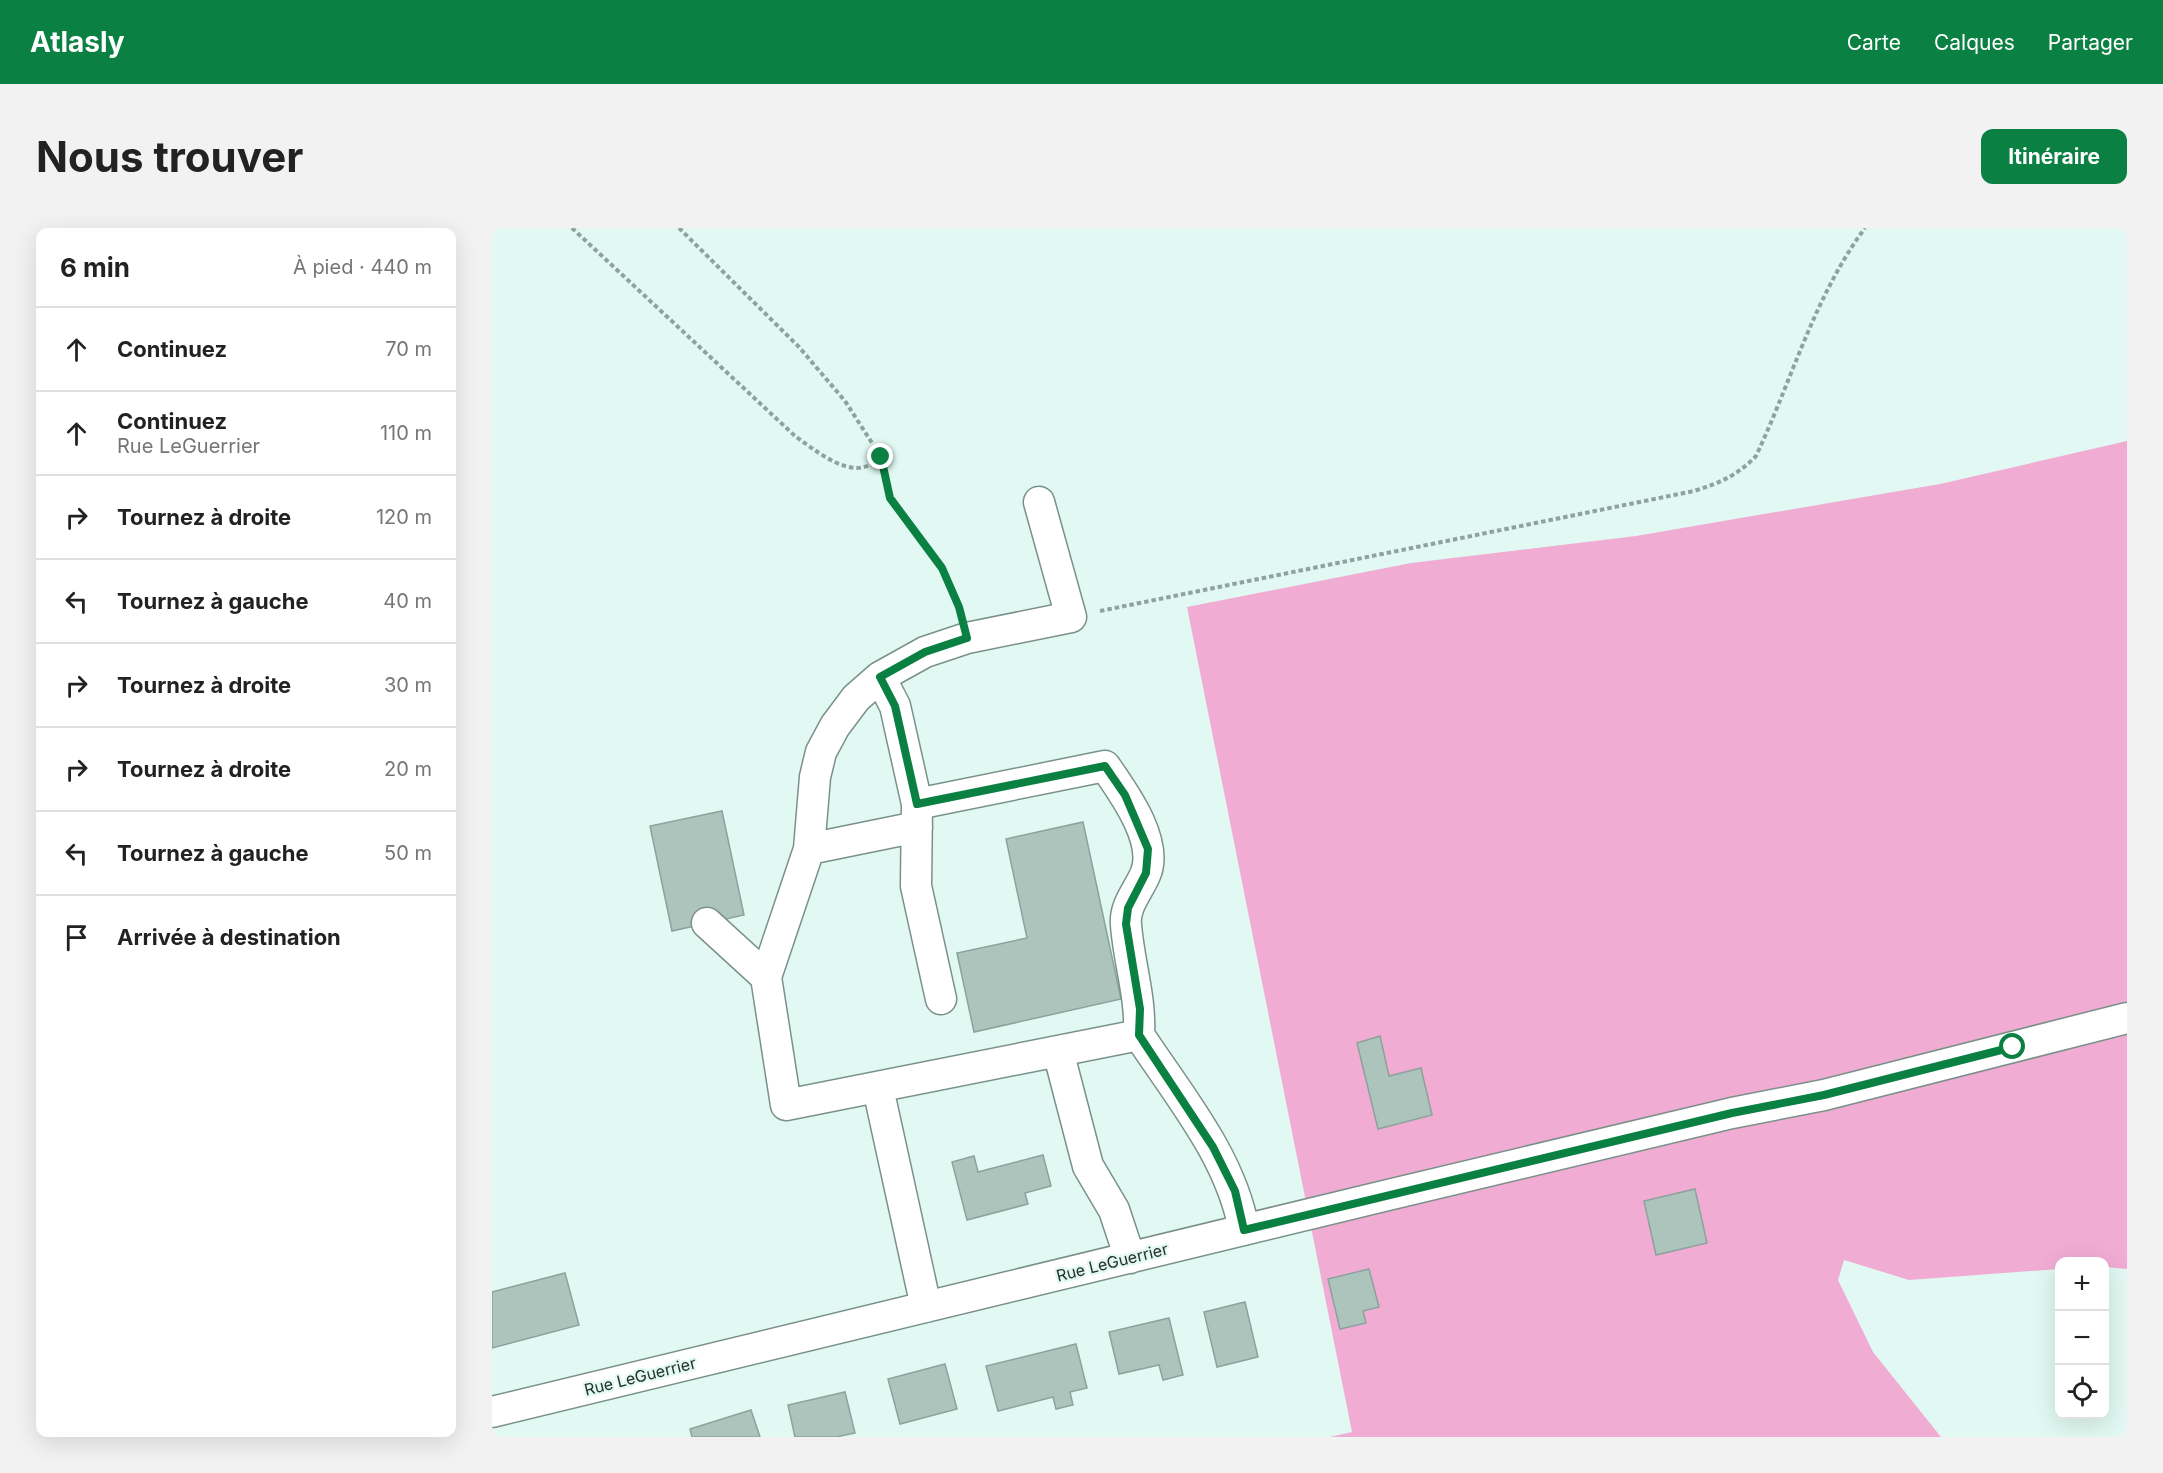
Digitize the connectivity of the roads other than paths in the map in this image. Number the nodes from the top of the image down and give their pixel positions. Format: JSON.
{"nodes":[{"id":1,"x":1039,"y":502,"type":"dead end"},
{"id":2,"x":880,"y":677,"type":"junction"},
{"id":3,"x":917,"y":816,"type":"junction"},
{"id":4,"x":809,"y":849,"type":"junction"},
{"id":5,"x":707,"y":923,"type":"dead end"},
{"id":6,"x":766,"y":977,"type":"junction"},
{"id":7,"x":940,"y":999,"type":"dead end"},
{"id":8,"x":2127,"y":1018,"type":"edge"},
{"id":9,"x":1139,"y":1035,"type":"junction"},
{"id":10,"x":1058,"y":1051,"type":"junction"},
{"id":11,"x":878,"y":1088,"type":"junction"},
{"id":12,"x":1244,"y":1230,"type":"junction"},
{"id":13,"x":1130,"y":1258,"type":"junction"},
{"id":14,"x":926,"y":1307,"type":"junction"},
{"id":15,"x":492,"y":1412,"type":"edge"}],
"edges":[{"from":1,"to":2,"type":"street"},
{"from":2,"to":3,"type":"street"},
{"from":2,"to":4,"type":"street"},
{"from":3,"to":4,"type":"street"},
{"from":3,"to":7,"type":"street"},
{"from":3,"to":9,"type":"street"},
{"from":4,"to":6,"type":"street"},
{"from":5,"to":6,"type":"street"},
{"from":6,"to":11,"type":"street"},
{"from":8,"to":12,"type":"street","name":"Rue LeGuerrier"},
{"from":9,"to":10,"type":"street"},
{"from":9,"to":12,"type":"street"},
{"from":10,"to":11,"type":"street"},
{"from":10,"to":13,"type":"street"},
{"from":11,"to":14,"type":"street"},
{"from":12,"to":13,"type":"street","name":"Rue LeGuerrier"},
{"from":13,"to":14,"type":"street","name":"Rue LeGuerrier"},
{"from":14,"to":15,"type":"street","name":"Rue LeGuerrier"}]}
